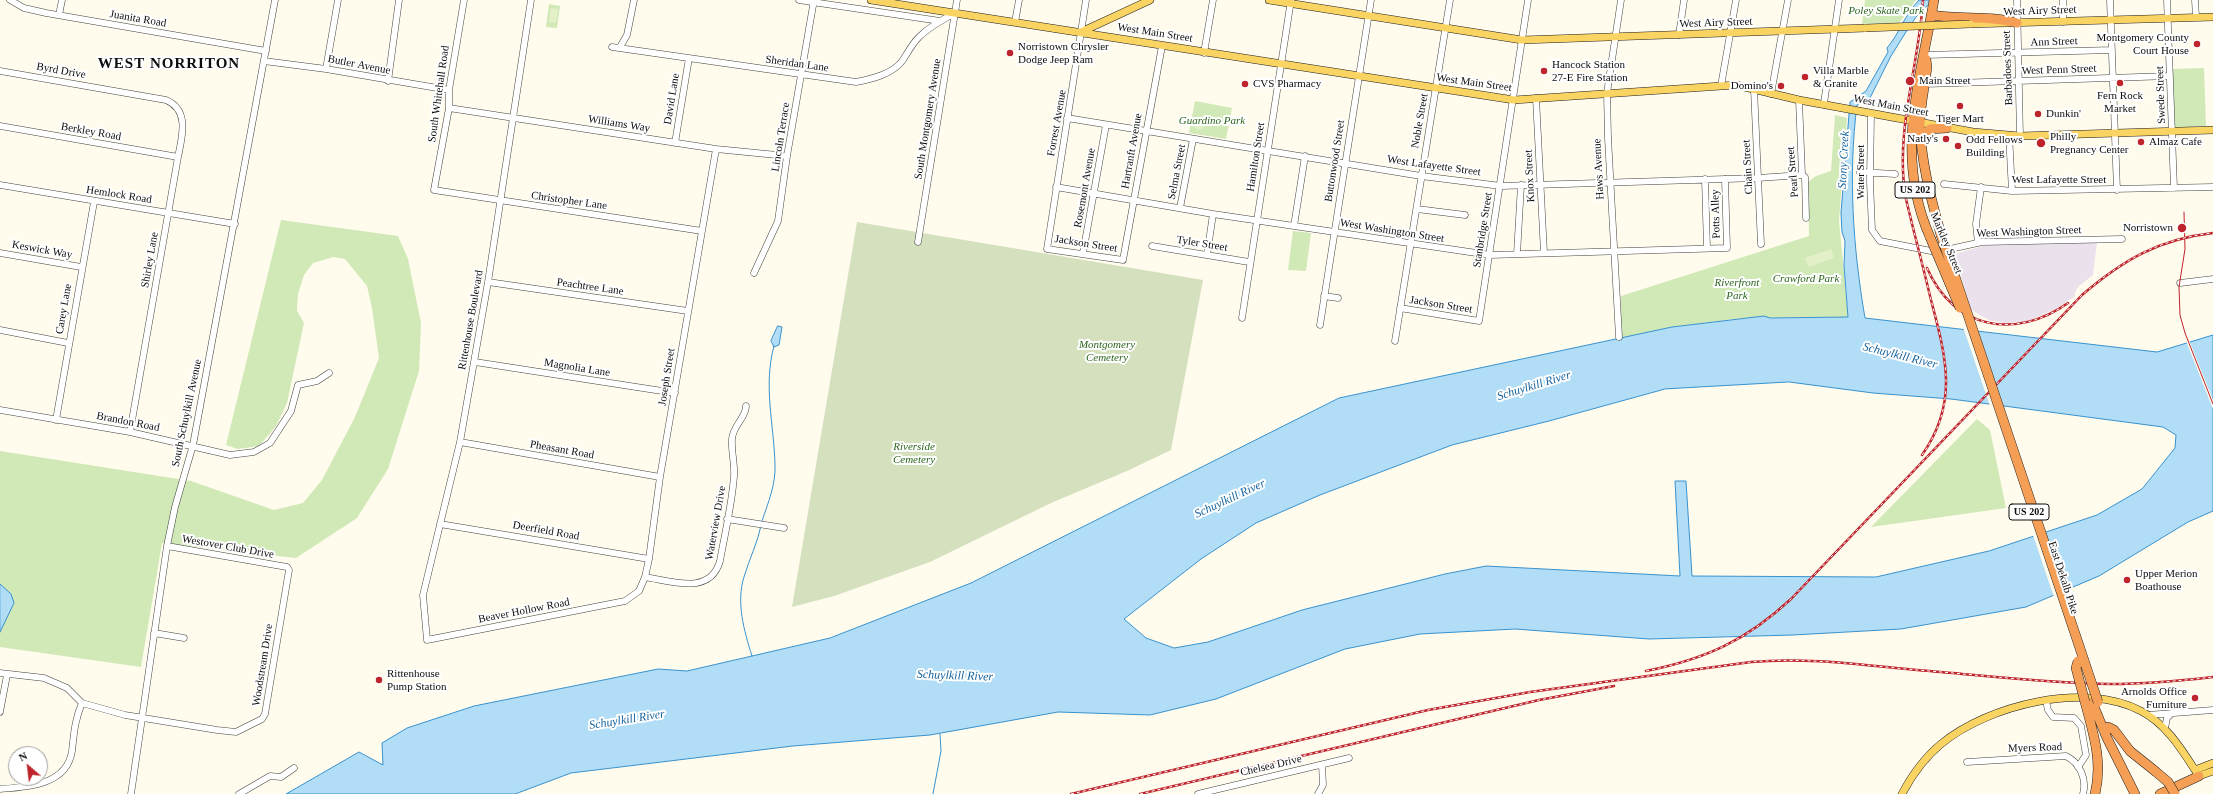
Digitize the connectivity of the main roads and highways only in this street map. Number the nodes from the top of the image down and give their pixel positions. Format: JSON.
{"nodes":[{"id":1,"x":871,"y":0,"type":"edge"},
{"id":2,"x":1150,"y":0,"type":"edge"},
{"id":3,"x":1269,"y":0,"type":"edge"},
{"id":4,"x":1291,"y":2,"type":"edge"},
{"id":5,"x":1934,"y":2,"type":"edge"},
{"id":6,"x":1932,"y":15,"type":"junction"},
{"id":7,"x":2213,"y":17,"type":"edge"},
{"id":8,"x":2017,"y":23,"type":"junction"},
{"id":9,"x":1081,"y":32,"type":"junction"},
{"id":10,"x":1925,"y":55,"type":"junction"},
{"id":11,"x":1916,"y":122,"type":"junction"},
{"id":12,"x":1947,"y":128,"type":"junction"},
{"id":13,"x":2213,"y":130,"type":"edge"},
{"id":14,"x":1921,"y":138,"type":"junction"},
{"id":15,"x":1983,"y":364,"type":"junction"},
{"id":16,"x":2092,"y":702,"type":"junction"},
{"id":17,"x":2108,"y":727,"type":"junction"},
{"id":18,"x":2213,"y":763,"type":"edge"},
{"id":19,"x":2213,"y":771,"type":"edge"},
{"id":20,"x":2197,"y":773,"type":"junction"},
{"id":21,"x":2134,"y":789,"type":"edge"},
{"id":22,"x":1902,"y":794,"type":"edge"},
{"id":23,"x":2096,"y":794,"type":"edge"},
{"id":24,"x":2141,"y":794,"type":"edge"},
{"id":25,"x":2160,"y":794,"type":"edge"},
{"id":26,"x":2175,"y":794,"type":"edge"}],
"edges":[{"from":1,"to":9,"type":"main road","name":"West Main Street"},
{"from":2,"to":9,"type":"main road"},
{"from":3,"to":4,"type":"main road","name":"West Airy Street"},
{"from":4,"to":8,"type":"main road","name":"West Airy Street","bridge":true},
{"from":5,"to":6,"type":"highway","name":"Markley Street"},
{"from":6,"to":8,"type":"highway"},
{"from":6,"to":10,"type":"highway","name":"Markley Street"},
{"from":7,"to":8,"type":"main road","name":"West Airy Street"},
{"from":9,"to":11,"type":"main road","name":"West Main Street"},
{"from":10,"to":11,"type":"highway","name":"Markley Street","number":"US 202"},
{"from":10,"to":11,"type":"highway","name":"Markley Street"},
{"from":11,"to":12,"type":"main road","name":"West Main Street"},
{"from":11,"to":14,"type":"highway","name":"Markley Street"},
{"from":11,"to":15,"type":"highway","name":"Markley Street","number":"US 202","bridge":true},
{"from":12,"to":13,"type":"main road","name":"West Main Street"},
{"from":12,"to":14,"type":"highway"},
{"from":14,"to":15,"type":"highway","name":"Markley Street","bridge":true},
{"from":15,"to":16,"type":"highway","name":"East Dekalb Pike","bridge":true},
{"from":15,"to":16,"type":"highway","name":"East Dekalb Pike","number":"US 202","bridge":true},
{"from":16,"to":17,"type":"highway","name":"East Dekalb Pike"},
{"from":16,"to":21,"type":"highway","name":"East Dekalb Pike"},
{"from":16,"to":23,"type":"highway"},
{"from":17,"to":21,"type":"highway","name":"East Dekalb Pike"},
{"from":17,"to":26,"type":"highway","bridge":true},
{"from":18,"to":20,"type":"main road"},
{"from":19,"to":20,"type":"main road"},
{"from":20,"to":22,"type":"main road"},
{"from":20,"to":25,"type":"highway"},
{"from":21,"to":24,"type":"highway","name":"East Dekalb Pike"}]}
